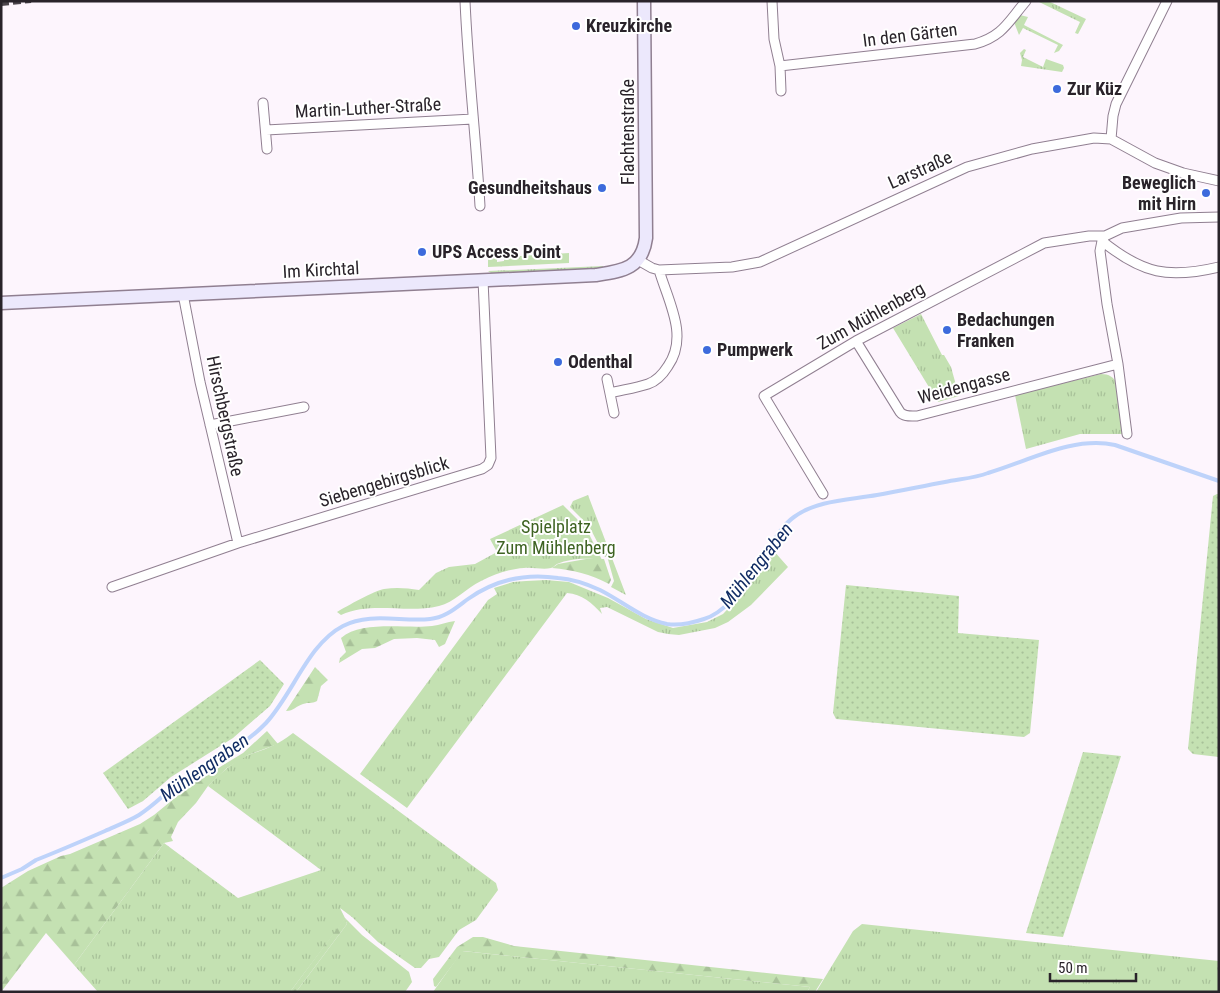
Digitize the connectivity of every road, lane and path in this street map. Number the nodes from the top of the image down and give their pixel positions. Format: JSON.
{"nodes":[{"id":1,"x":465,"y":1,"type":"edge"},
{"id":2,"x":644,"y":1,"type":"edge"},
{"id":3,"x":772,"y":1,"type":"edge"},
{"id":4,"x":1026,"y":1,"type":"edge"},
{"id":5,"x":1167,"y":1,"type":"edge"},
{"id":6,"x":780,"y":66,"type":"junction"},
{"id":7,"x":781,"y":91,"type":"dead end"},
{"id":8,"x":263,"y":103,"type":"dead end"},
{"id":9,"x":473,"y":119,"type":"junction"},
{"id":10,"x":266,"y":130,"type":"junction"},
{"id":11,"x":1111,"y":139,"type":"junction"},
{"id":12,"x":267,"y":149,"type":"dead end"},
{"id":13,"x":1219,"y":181,"type":"edge"},
{"id":14,"x":480,"y":206,"type":"dead end"},
{"id":15,"x":1219,"y":217,"type":"edge"},
{"id":16,"x":1103,"y":239,"type":"junction"},
{"id":17,"x":638,"y":260,"type":"junction"},
{"id":18,"x":1219,"y":267,"type":"edge"},
{"id":19,"x":659,"y":270,"type":"junction"},
{"id":20,"x":483,"y":280,"type":"junction"},
{"id":21,"x":183,"y":294,"type":"junction"},
{"id":22,"x":1,"y":303,"type":"edge"},
{"id":23,"x":856,"y":341,"type":"junction"},
{"id":24,"x":1118,"y":364,"type":"junction"},
{"id":25,"x":607,"y":379,"type":"dead end"},
{"id":26,"x":610,"y":393,"type":"junction"},
{"id":27,"x":304,"y":407,"type":"dead end"},
{"id":28,"x":614,"y":413,"type":"dead end"},
{"id":29,"x":210,"y":425,"type":"junction"},
{"id":30,"x":1128,"y":434,"type":"dead end"},
{"id":31,"x":823,"y":494,"type":"dead end"},
{"id":32,"x":238,"y":543,"type":"junction"},
{"id":33,"x":112,"y":586,"type":"dead end"}],
"edges":[{"from":1,"to":9,"type":"street"},
{"from":2,"to":17,"type":"street","name":"Flachtenstraße"},
{"from":3,"to":6,"type":"street"},
{"from":4,"to":6,"type":"street","name":"In den Gärten"},
{"from":5,"to":11,"type":"street"},
{"from":6,"to":7,"type":"street"},
{"from":8,"to":10,"type":"street"},
{"from":9,"to":10,"type":"street","name":"Martin-Luther-Straße"},
{"from":9,"to":14,"type":"street"},
{"from":10,"to":12,"type":"street"},
{"from":11,"to":13,"type":"street","name":"Larstraße"},
{"from":11,"to":19,"type":"street","name":"Larstraße"},
{"from":15,"to":16,"type":"street","name":"Zum Mühlenberg"},
{"from":16,"to":18,"type":"street"},
{"from":16,"to":23,"type":"street","name":"Zum Mühlenberg"},
{"from":16,"to":24,"type":"street"},
{"from":17,"to":19,"type":"street","name":"Larstraße"},
{"from":17,"to":20,"type":"street","name":"Im Kirchtal"},
{"from":19,"to":26,"type":"street"},
{"from":20,"to":21,"type":"street","name":"Im Kirchtal"},
{"from":20,"to":32,"type":"street","name":"Siebengebirgsblick"},
{"from":21,"to":22,"type":"street","name":"Im Kirchtal"},
{"from":21,"to":29,"type":"street","name":"Hirschbergstraße"},
{"from":23,"to":24,"type":"street","name":"Weidengasse"},
{"from":23,"to":31,"type":"street","name":"Zum Mühlenberg"},
{"from":24,"to":30,"type":"street"},
{"from":25,"to":26,"type":"street"},
{"from":26,"to":28,"type":"street"},
{"from":27,"to":29,"type":"street"},
{"from":29,"to":32,"type":"street","name":"Hirschbergstraße"},
{"from":32,"to":33,"type":"street","name":"Siebengebirgsblick"}]}
